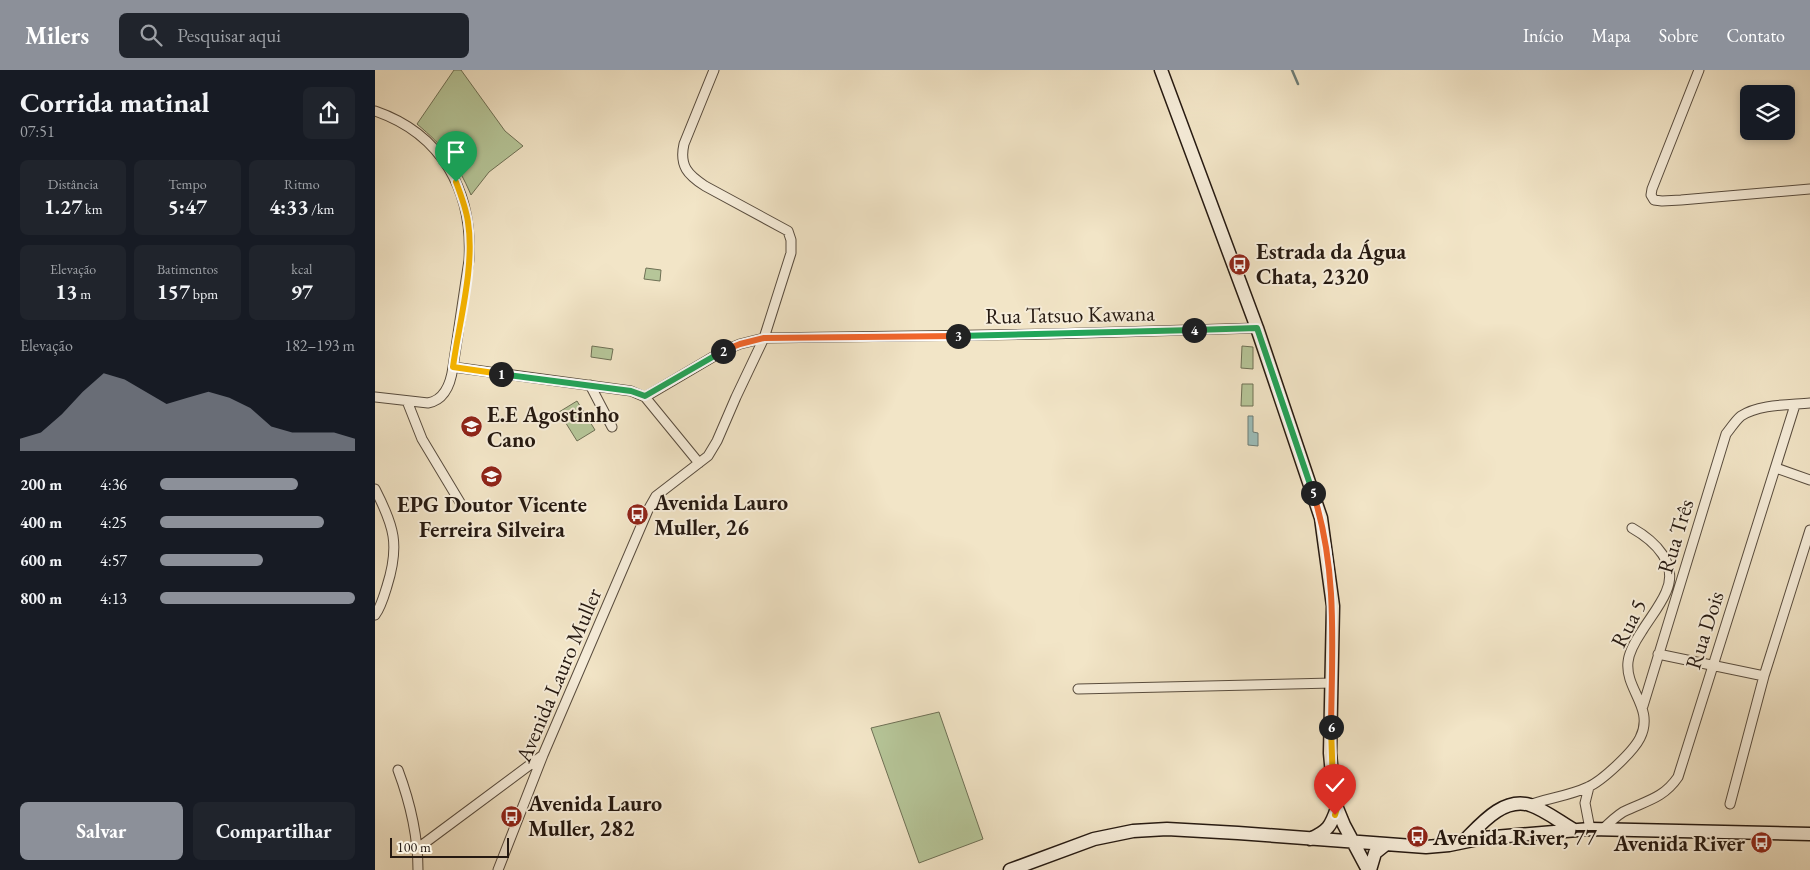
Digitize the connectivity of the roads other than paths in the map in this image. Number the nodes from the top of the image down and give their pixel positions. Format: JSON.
{"nodes":[{"id":1,"x":714,"y":70,"type":"edge"},
{"id":2,"x":1161,"y":70,"type":"edge"},
{"id":3,"x":1699,"y":70,"type":"edge"},
{"id":4,"x":375,"y":111,"type":"edge"},
{"id":5,"x":1810,"y":189,"type":"edge"},
{"id":6,"x":1257,"y":328,"type":"junction"},
{"id":7,"x":764,"y":338,"type":"junction"},
{"id":8,"x":453,"y":367,"type":"junction"},
{"id":9,"x":589,"y":385,"type":"junction"},
{"id":10,"x":645,"y":396,"type":"junction"},
{"id":11,"x":375,"y":397,"type":"edge"},
{"id":12,"x":407,"y":400,"type":"junction"},
{"id":13,"x":1810,"y":404,"type":"edge"},
{"id":14,"x":1795,"y":405,"type":"junction"},
{"id":15,"x":613,"y":427,"type":"dead end"},
{"id":16,"x":699,"y":463,"type":"junction"},
{"id":17,"x":1776,"y":468,"type":"junction"},
{"id":18,"x":1810,"y":480,"type":"edge"},
{"id":19,"x":375,"y":489,"type":"edge"},
{"id":20,"x":461,"y":504,"type":"dead end"},
{"id":21,"x":1632,"y":528,"type":"dead end"},
{"id":22,"x":1810,"y":530,"type":"edge"},
{"id":23,"x":1669,"y":582,"type":"junction"},
{"id":24,"x":1680,"y":587,"type":"junction"},
{"id":25,"x":375,"y":615,"type":"edge"},
{"id":26,"x":1658,"y":654,"type":"junction"},
{"id":27,"x":1713,"y":666,"type":"junction"},
{"id":28,"x":1764,"y":676,"type":"junction"},
{"id":29,"x":1332,"y":683,"type":"junction"},
{"id":30,"x":1078,"y":689,"type":"dead end"},
{"id":31,"x":1643,"y":706,"type":"junction"},
{"id":32,"x":543,"y":755,"type":"junction"},
{"id":33,"x":398,"y":770,"type":"dead end"},
{"id":34,"x":1589,"y":787,"type":"junction"},
{"id":35,"x":1730,"y":804,"type":"dead end"},
{"id":36,"x":1529,"y":805,"type":"junction"},
{"id":37,"x":1337,"y":808,"type":"junction"},
{"id":38,"x":1574,"y":830,"type":"junction"},
{"id":39,"x":1596,"y":830,"type":"junction"},
{"id":40,"x":1810,"y":834,"type":"edge"},
{"id":41,"x":1310,"y":839,"type":"junction"},
{"id":42,"x":1465,"y":841,"type":"junction"},
{"id":43,"x":1353,"y":842,"type":"junction"},
{"id":44,"x":1385,"y":845,"type":"junction"},
{"id":45,"x":418,"y":848,"type":"junction"},
{"id":46,"x":418,"y":870,"type":"edge"},
{"id":47,"x":498,"y":870,"type":"edge"},
{"id":48,"x":1010,"y":870,"type":"edge"},
{"id":49,"x":1369,"y":870,"type":"edge"}],
"edges":[{"from":1,"to":7,"type":"street"},
{"from":2,"to":6,"type":"street"},
{"from":3,"to":5,"type":"street"},
{"from":4,"to":8,"type":"street"},
{"from":6,"to":7,"type":"street","name":"Rua Tatsuo Kawana"},
{"from":6,"to":29,"type":"street"},
{"from":7,"to":10,"type":"street","name":"Rua Tatsuo Kawana"},
{"from":7,"to":16,"type":"street"},
{"from":8,"to":9,"type":"street"},
{"from":8,"to":12,"type":"street"},
{"from":9,"to":10,"type":"street"},
{"from":9,"to":15,"type":"street"},
{"from":10,"to":16,"type":"street"},
{"from":11,"to":12,"type":"street"},
{"from":12,"to":20,"type":"street"},
{"from":13,"to":14,"type":"street"},
{"from":14,"to":17,"type":"street","name":"Rua Dois"},
{"from":14,"to":24,"type":"street","name":"Rua Três"},
{"from":16,"to":32,"type":"street","name":"Avenida Lauro Muller"},
{"from":17,"to":18,"type":"street"},
{"from":17,"to":27,"type":"street","name":"Rua Dois"},
{"from":19,"to":25,"type":"street"},
{"from":21,"to":23,"type":"street","name":"Rua 5"},
{"from":22,"to":28,"type":"street"},
{"from":23,"to":24,"type":"street"},
{"from":23,"to":31,"type":"street","name":"Rua 5"},
{"from":24,"to":26,"type":"street","name":"Rua Três"},
{"from":26,"to":27,"type":"street"},
{"from":26,"to":31,"type":"street","name":"Rua Três"},
{"from":27,"to":28,"type":"street"},
{"from":27,"to":39,"type":"street","name":"Rua Dois"},
{"from":28,"to":35,"type":"street"},
{"from":29,"to":30,"type":"street"},
{"from":29,"to":37,"type":"street"},
{"from":31,"to":34,"type":"street","name":"Rua 5"},
{"from":32,"to":45,"type":"street"},
{"from":32,"to":47,"type":"street","name":"Avenida Lauro Muller"},
{"from":33,"to":45,"type":"street"},
{"from":34,"to":36,"type":"street"},
{"from":34,"to":39,"type":"street"},
{"from":36,"to":38,"type":"street"},
{"from":36,"to":42,"type":"street"},
{"from":37,"to":41,"type":"street"},
{"from":37,"to":43,"type":"street"},
{"from":38,"to":39,"type":"street"},
{"from":38,"to":42,"type":"street"},
{"from":39,"to":40,"type":"street"},
{"from":41,"to":43,"type":"street"},
{"from":41,"to":48,"type":"street"},
{"from":42,"to":44,"type":"street"},
{"from":43,"to":44,"type":"street"},
{"from":43,"to":49,"type":"street"},
{"from":44,"to":49,"type":"street"},
{"from":45,"to":46,"type":"street"}]}
